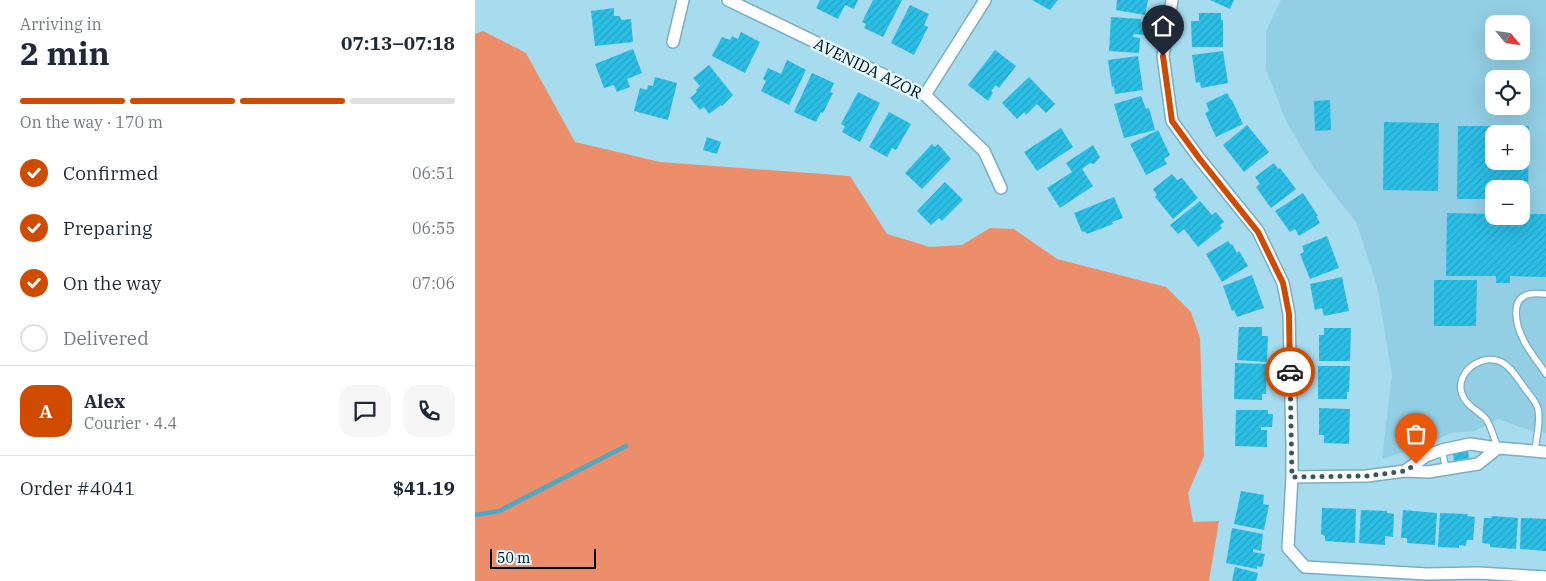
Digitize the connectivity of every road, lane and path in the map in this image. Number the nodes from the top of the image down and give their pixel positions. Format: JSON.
{"nodes":[{"id":1,"x":683,"y":0,"type":"edge"},
{"id":2,"x":728,"y":0,"type":"edge"},
{"id":3,"x":985,"y":0,"type":"edge"},
{"id":4,"x":1172,"y":0,"type":"edge"},
{"id":5,"x":673,"y":42,"type":"dead end"},
{"id":6,"x":925,"y":95,"type":"junction"},
{"id":7,"x":1001,"y":188,"type":"dead end"},
{"id":8,"x":1546,"y":294,"type":"edge"},
{"id":9,"x":1545,"y":370,"type":"edge"},
{"id":10,"x":1498,"y":448,"type":"junction"},
{"id":11,"x":1442,"y":450,"type":"junction"},
{"id":12,"x":1540,"y":452,"type":"edge"},
{"id":13,"x":1446,"y":469,"type":"junction"},
{"id":14,"x":1405,"y":471,"type":"junction"},
{"id":15,"x":1292,"y":477,"type":"junction"},
{"id":16,"x":1455,"y":577,"type":"edge"},
{"id":17,"x":1546,"y":577,"type":"edge"}],
"edges":[{"from":1,"to":5,"type":"street"},
{"from":2,"to":6,"type":"street","name":"AVENIDA AZOR"},
{"from":3,"to":6,"type":"street"},
{"from":4,"to":15,"type":"street"},
{"from":6,"to":7,"type":"street","name":"AVENIDA AZOR"},
{"from":8,"to":9,"type":"lane"},
{"from":10,"to":11,"type":"street"},
{"from":10,"to":12,"type":"street"},
{"from":10,"to":12,"type":"lane"},
{"from":10,"to":13,"type":"street"},
{"from":11,"to":13,"type":"lane"},
{"from":11,"to":14,"type":"street"},
{"from":13,"to":14,"type":"street"},
{"from":14,"to":15,"type":"street"},
{"from":15,"to":16,"type":"street"},
{"from":16,"to":17,"type":"street"}]}
